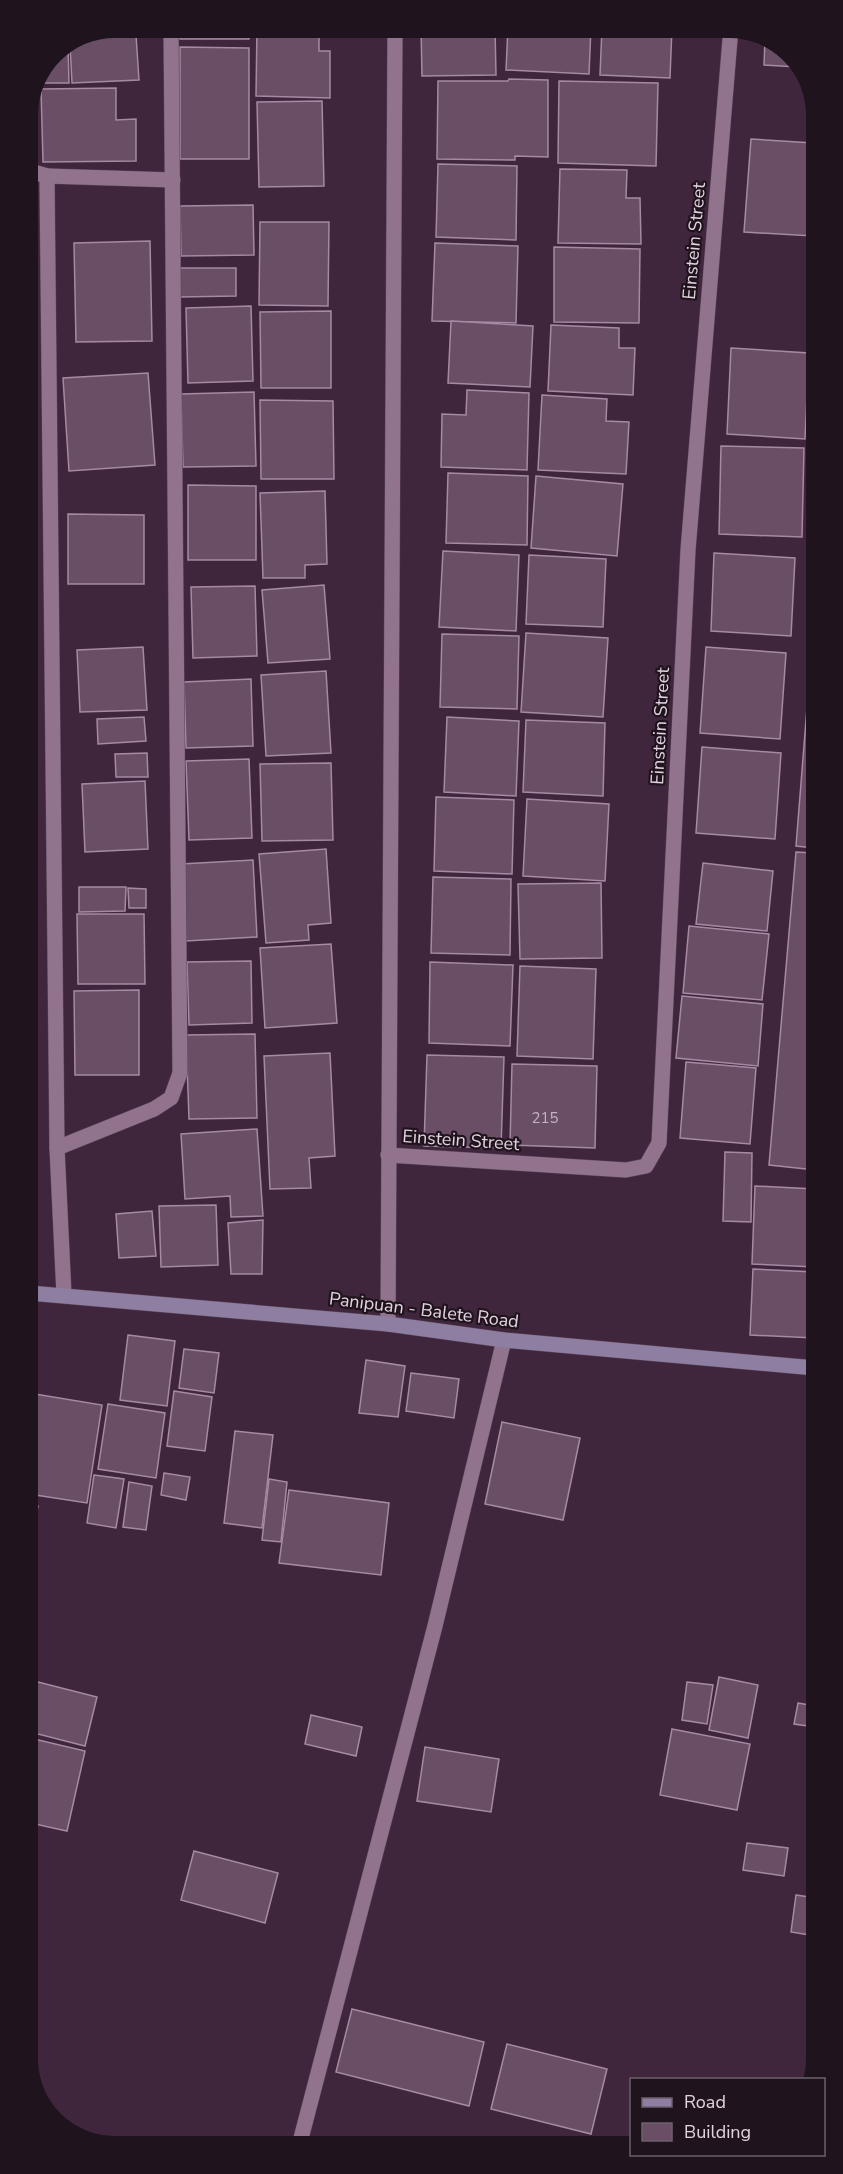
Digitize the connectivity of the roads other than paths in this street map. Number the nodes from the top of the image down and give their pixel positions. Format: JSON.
{"nodes":[{"id":1,"x":171,"y":37,"type":"edge"},
{"id":2,"x":395,"y":37,"type":"edge"},
{"id":3,"x":730,"y":38,"type":"edge"},
{"id":4,"x":38,"y":173,"type":"edge"},
{"id":5,"x":46,"y":176,"type":"junction"},
{"id":6,"x":173,"y":180,"type":"junction"},
{"id":7,"x":57,"y":1148,"type":"junction"},
{"id":8,"x":388,"y":1155,"type":"junction"},
{"id":9,"x":38,"y":1294,"type":"edge"},
{"id":10,"x":64,"y":1295,"type":"junction"},
{"id":11,"x":388,"y":1324,"type":"junction"},
{"id":12,"x":504,"y":1340,"type":"junction"},
{"id":13,"x":806,"y":1367,"type":"edge"},
{"id":14,"x":302,"y":2136,"type":"edge"}],
"edges":[{"from":1,"to":6,"type":"street"},
{"from":2,"to":8,"type":"street"},
{"from":3,"to":8,"type":"street","name":"Einstein Street"},
{"from":4,"to":5,"type":"street"},
{"from":5,"to":6,"type":"street"},
{"from":5,"to":7,"type":"street"},
{"from":6,"to":7,"type":"street"},
{"from":7,"to":10,"type":"street"},
{"from":8,"to":11,"type":"street"},
{"from":9,"to":10,"type":"main road","name":"Panipuan - Balete Road"},
{"from":10,"to":11,"type":"main road","name":"Panipuan - Balete Road"},
{"from":11,"to":12,"type":"main road","name":"Panipuan - Balete Road"},
{"from":12,"to":13,"type":"main road","name":"Panipuan - Balete Road"},
{"from":12,"to":14,"type":"street"}]}
